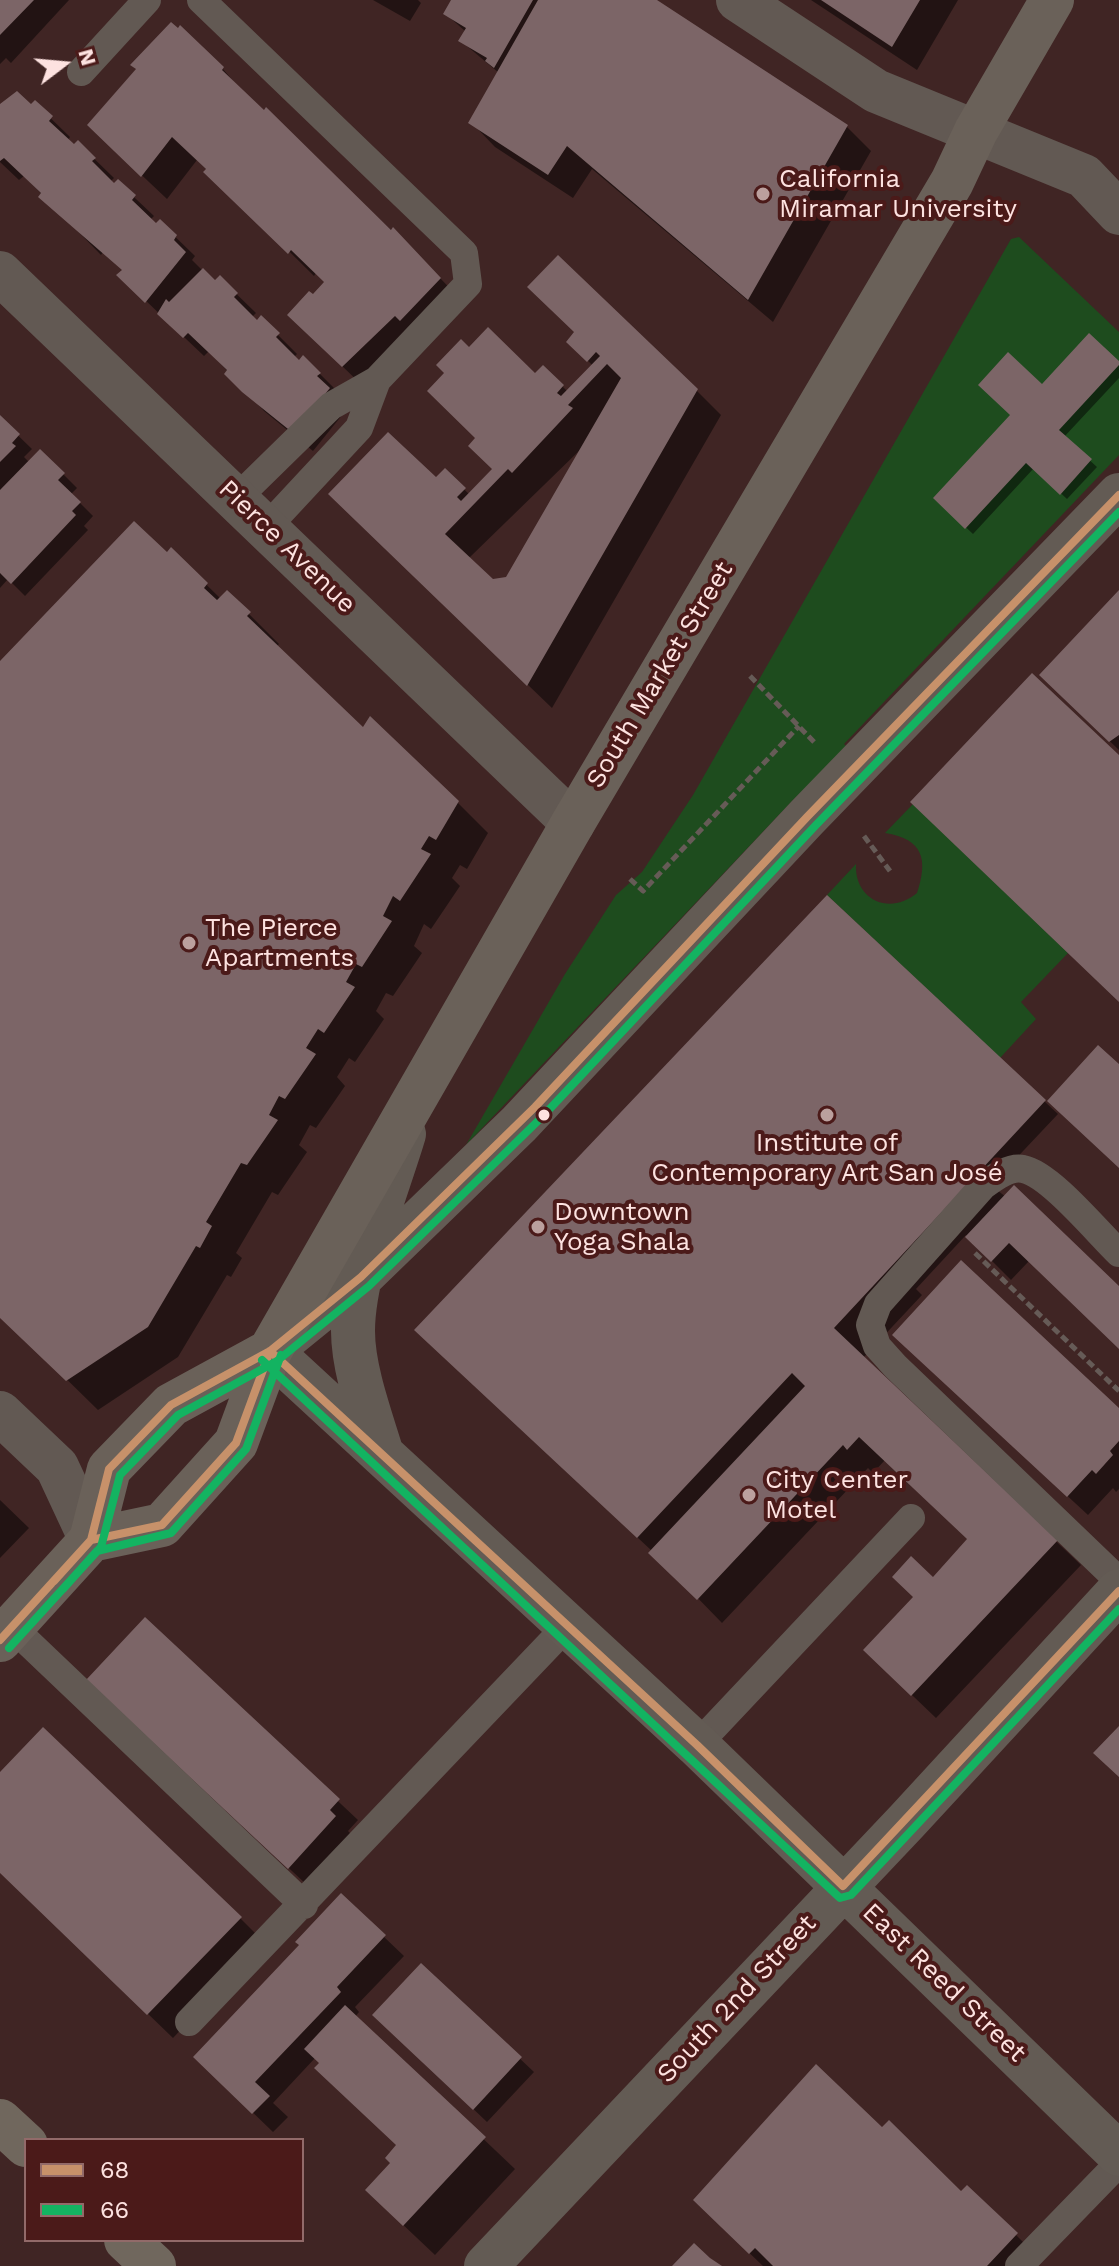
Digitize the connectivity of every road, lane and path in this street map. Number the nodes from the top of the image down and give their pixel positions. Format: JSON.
{"nodes":[{"id":1,"x":147,"y":0,"type":"edge"},
{"id":2,"x":201,"y":0,"type":"edge"},
{"id":3,"x":738,"y":0,"type":"edge"},
{"id":4,"x":1052,"y":0,"type":"edge"},
{"id":5,"x":81,"y":72,"type":"dead end"},
{"id":6,"x":976,"y":131,"type":"junction"},
{"id":7,"x":1119,"y":213,"type":"edge"},
{"id":8,"x":0,"y":273,"type":"edge"},
{"id":9,"x":377,"y":380,"type":"junction"},
{"id":10,"x":1119,"y":495,"type":"edge"},
{"id":11,"x":251,"y":514,"type":"junction"},
{"id":12,"x":750,"y":676,"type":"dead end"},
{"id":13,"x":799,"y":726,"type":"junction"},
{"id":14,"x":817,"y":745,"type":"dead end"},
{"id":15,"x":573,"y":823,"type":"junction"},
{"id":16,"x":864,"y":836,"type":"dead end"},
{"id":17,"x":890,"y":871,"type":"dead end"},
{"id":18,"x":630,"y":879,"type":"dead end"},
{"id":19,"x":414,"y":1099,"type":"junction"},
{"id":20,"x":947,"y":1226,"type":"junction"},
{"id":21,"x":1119,"y":1253,"type":"edge"},
{"id":22,"x":361,"y":1277,"type":"junction"},
{"id":23,"x":270,"y":1351,"type":"junction"},
{"id":24,"x":1119,"y":1391,"type":"edge"},
{"id":25,"x":0,"y":1413,"type":"edge"},
{"id":26,"x":382,"y":1453,"type":"junction"},
{"id":27,"x":911,"y":1518,"type":"dead end"},
{"id":28,"x":91,"y":1540,"type":"junction"},
{"id":29,"x":1119,"y":1581,"type":"edge"},
{"id":30,"x":1119,"y":1591,"type":"edge"},
{"id":31,"x":567,"y":1626,"type":"junction"},
{"id":32,"x":6,"y":1634,"type":"edge"},
{"id":33,"x":697,"y":1745,"type":"junction"},
{"id":34,"x":843,"y":1886,"type":"junction"},
{"id":35,"x":304,"y":1905,"type":"junction"},
{"id":36,"x":189,"y":2022,"type":"dead end"},
{"id":37,"x":0,"y":2121,"type":"edge"},
{"id":38,"x":24,"y":2143,"type":"edge"},
{"id":39,"x":1119,"y":2154,"type":"edge"},
{"id":40,"x":1119,"y":2163,"type":"edge"},
{"id":41,"x":128,"y":2242,"type":"edge"},
{"id":42,"x":154,"y":2266,"type":"edge"},
{"id":43,"x":486,"y":2266,"type":"edge"},
{"id":44,"x":1019,"y":2266,"type":"edge"}],
"edges":[{"from":1,"to":5,"type":"lane"},
{"from":2,"to":9,"type":"lane"},
{"from":3,"to":6,"type":"street"},
{"from":4,"to":6,"type":"main road","name":"South Market Street"},
{"from":6,"to":7,"type":"street"},
{"from":6,"to":15,"type":"main road","name":"South Market Street"},
{"from":8,"to":11,"type":"street","name":"Pierce Avenue"},
{"from":9,"to":11,"type":"lane"},
{"from":9,"to":11,"type":"lane"},
{"from":10,"to":22,"type":"street"},
{"from":11,"to":15,"type":"street","name":"Pierce Avenue"},
{"from":12,"to":13,"type":"path"},
{"from":13,"to":14,"type":"path"},
{"from":13,"to":18,"type":"path"},
{"from":15,"to":19,"type":"main road","name":"South Market Street"},
{"from":16,"to":17,"type":"path"},
{"from":19,"to":22,"type":"street","name":"East Reed Street"},
{"from":19,"to":23,"type":"main road","name":"South Market Street"},
{"from":20,"to":21,"type":"lane"},
{"from":20,"to":24,"type":"path"},
{"from":20,"to":29,"type":"lane"},
{"from":22,"to":23,"type":"street"},
{"from":22,"to":26,"type":"street","name":"East Reed Street"},
{"from":23,"to":26,"type":"street","name":"East Reed Street"},
{"from":23,"to":28,"type":"main road"},
{"from":23,"to":28,"type":"main road","name":"South Market Street"},
{"from":25,"to":28,"type":"street"},
{"from":26,"to":31,"type":"street","name":"East Reed Street"},
{"from":27,"to":33,"type":"lane"},
{"from":28,"to":32,"type":"main road"},
{"from":30,"to":34,"type":"street","name":"South 2nd Street"},
{"from":31,"to":33,"type":"street","name":"East Reed Street"},
{"from":31,"to":35,"type":"lane"},
{"from":32,"to":35,"type":"lane"},
{"from":33,"to":34,"type":"street","name":"East Reed Street"},
{"from":34,"to":39,"type":"street","name":"East Reed Street"},
{"from":34,"to":43,"type":"street","name":"South 2nd Street"},
{"from":35,"to":36,"type":"lane"},
{"from":37,"to":38,"type":"highway"},
{"from":40,"to":44,"type":"lane"},
{"from":41,"to":42,"type":"highway"}]}
